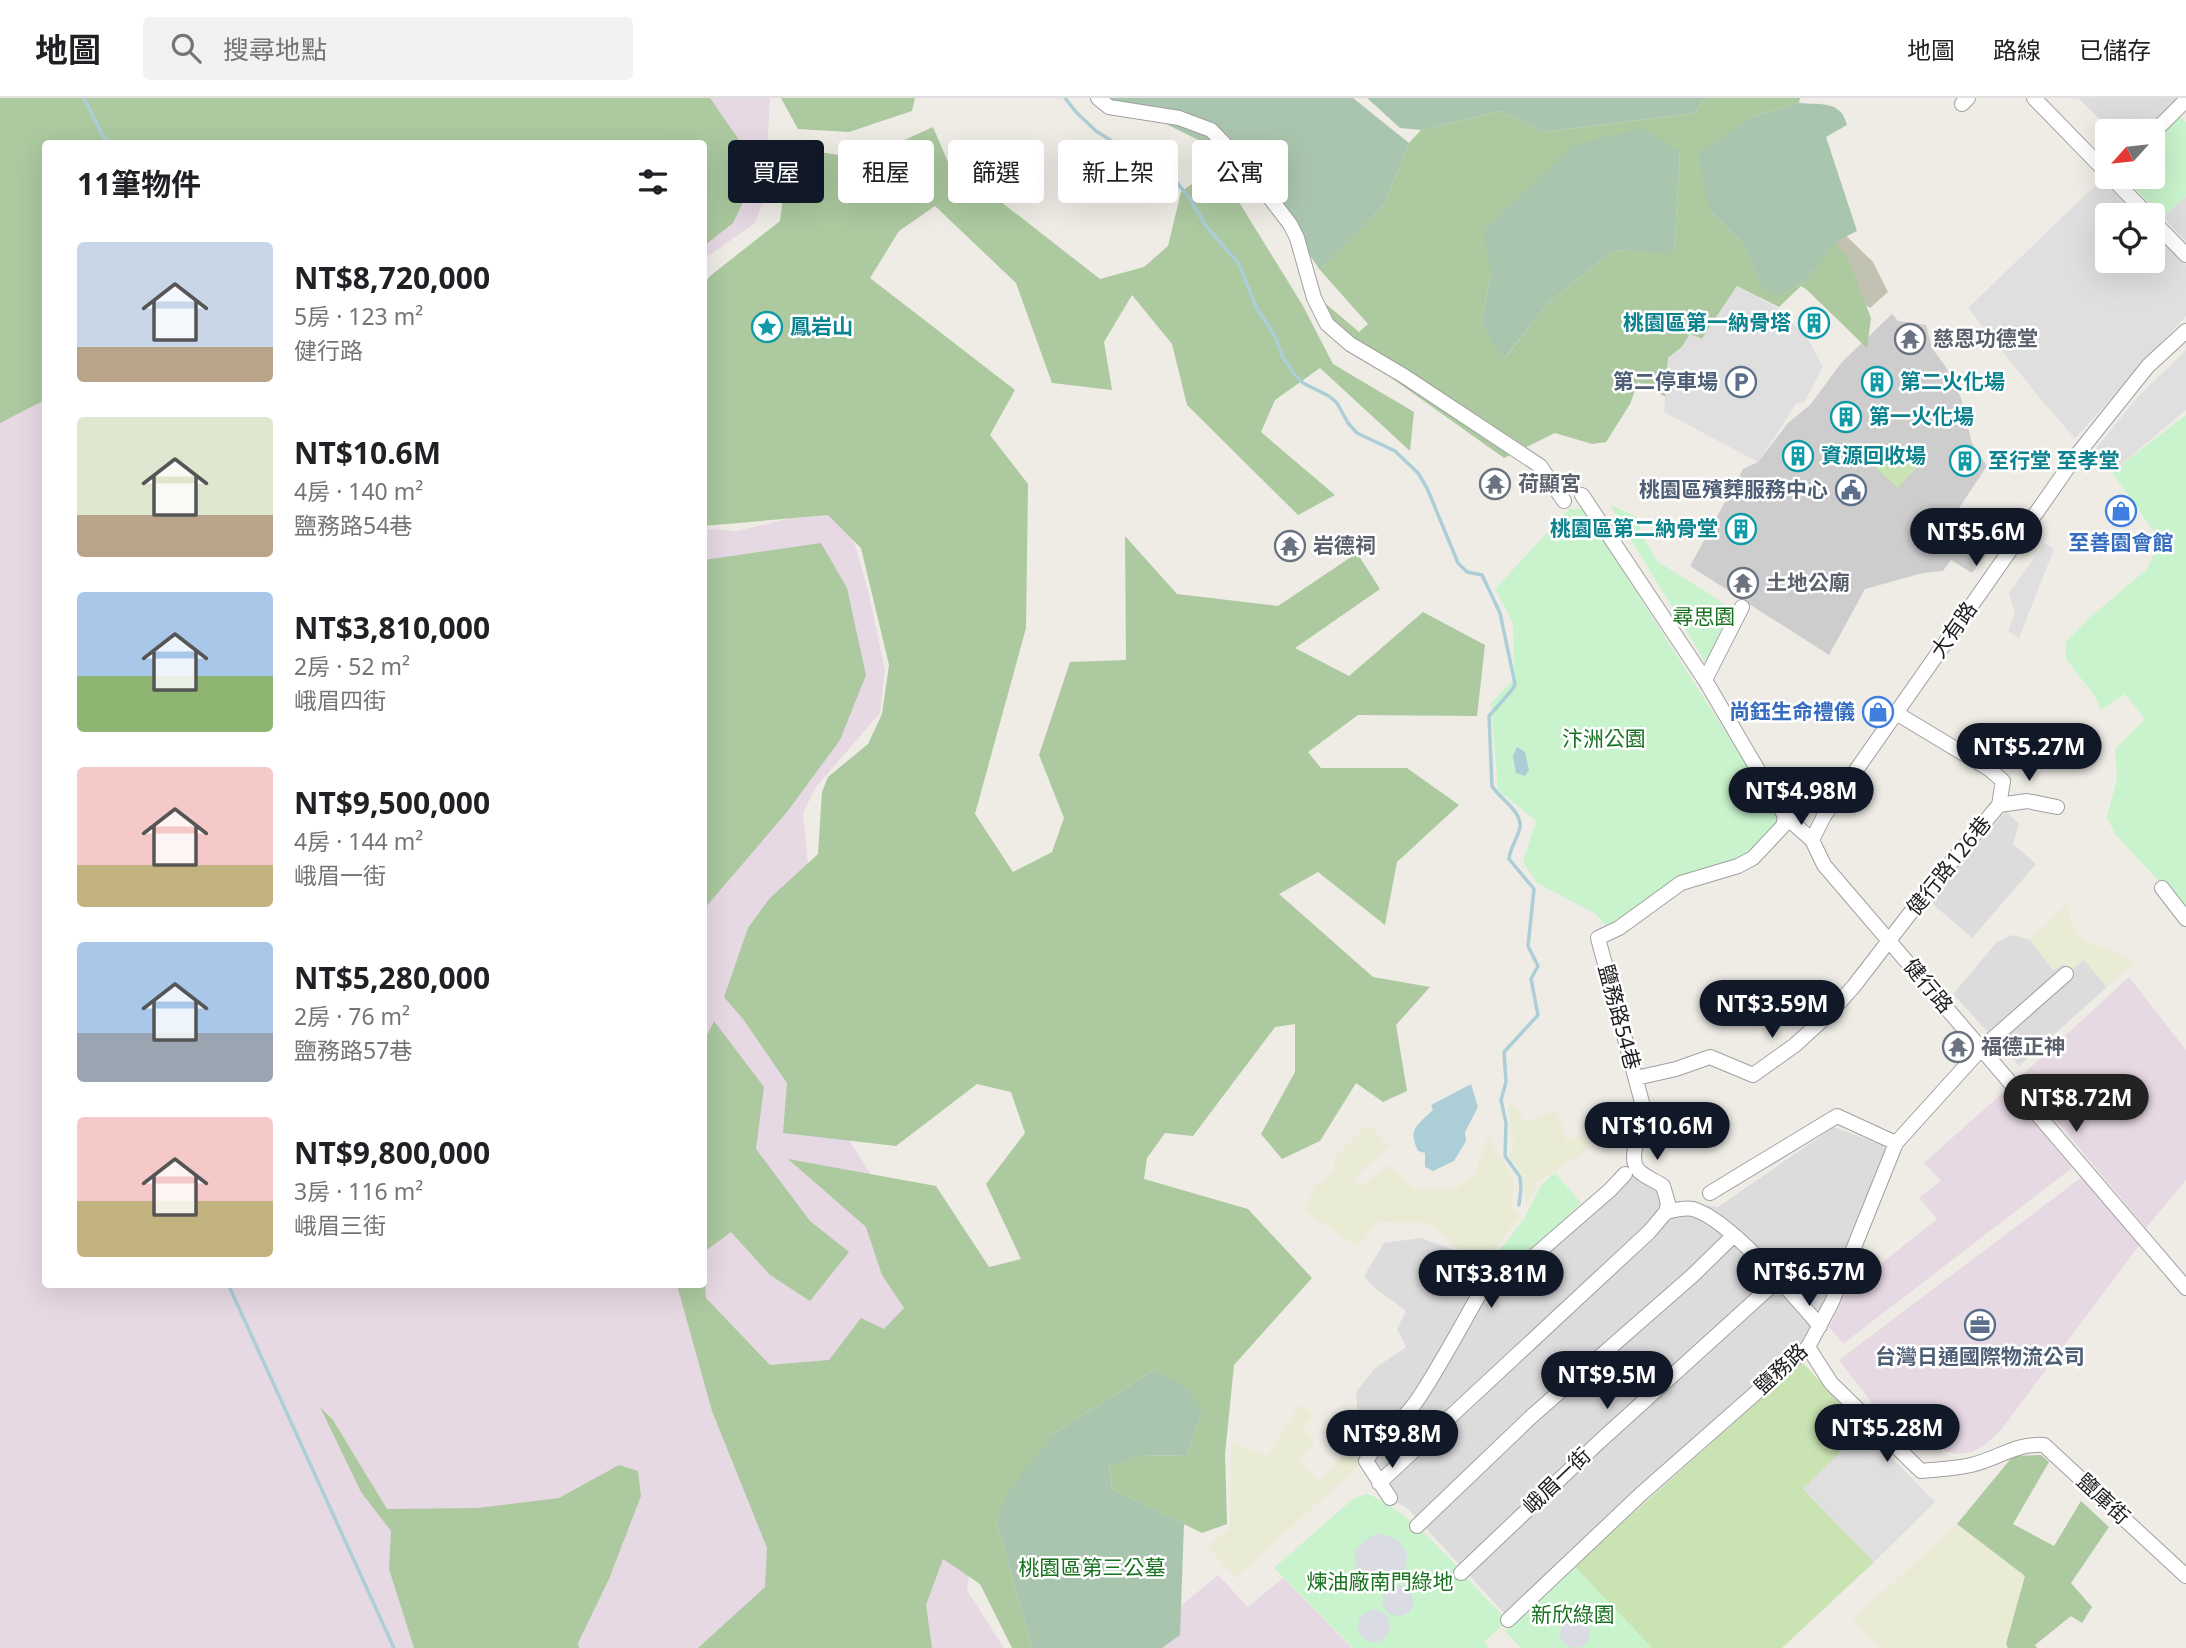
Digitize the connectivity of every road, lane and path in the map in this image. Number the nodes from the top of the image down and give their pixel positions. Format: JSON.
{"nodes":[{"id":1,"x":1098,"y":98,"type":"edge"},
{"id":2,"x":2034,"y":98,"type":"edge"},
{"id":3,"x":2186,"y":100,"type":"edge"},
{"id":4,"x":2165,"y":121,"type":"edge"},
{"id":5,"x":2095,"y":161,"type":"edge"},
{"id":6,"x":2123,"y":189,"type":"edge"},
{"id":7,"x":2136,"y":203,"type":"edge"},
{"id":8,"x":2165,"y":233,"type":"edge"},
{"id":9,"x":2186,"y":255,"type":"edge"},
{"id":10,"x":2186,"y":331,"type":"edge"},
{"id":11,"x":1582,"y":495,"type":"dead end"},
{"id":12,"x":1564,"y":501,"type":"dead end"},
{"id":13,"x":1742,"y":607,"type":"dead end"},
{"id":14,"x":1705,"y":680,"type":"junction"},
{"id":15,"x":1896,"y":713,"type":"junction"},
{"id":16,"x":1999,"y":805,"type":"junction"},
{"id":17,"x":2057,"y":807,"type":"dead end"},
{"id":18,"x":1785,"y":816,"type":"junction"},
{"id":19,"x":1812,"y":839,"type":"junction"},
{"id":20,"x":2162,"y":888,"type":"dead end"},
{"id":21,"x":2186,"y":919,"type":"edge"},
{"id":22,"x":1889,"y":940,"type":"junction"},
{"id":23,"x":2066,"y":974,"type":"dead end"},
{"id":24,"x":1981,"y":1049,"type":"junction"},
{"id":25,"x":1636,"y":1078,"type":"junction"},
{"id":26,"x":1896,"y":1143,"type":"junction"},
{"id":27,"x":1625,"y":1174,"type":"dead end"},
{"id":28,"x":1710,"y":1194,"type":"dead end"},
{"id":29,"x":1666,"y":1212,"type":"junction"},
{"id":30,"x":1733,"y":1236,"type":"junction"},
{"id":31,"x":1780,"y":1279,"type":"junction"},
{"id":32,"x":2186,"y":1288,"type":"edge"},
{"id":33,"x":1820,"y":1326,"type":"junction"},
{"id":34,"x":1808,"y":1347,"type":"junction"},
{"id":35,"x":1379,"y":1483,"type":"junction"},
{"id":36,"x":1390,"y":1498,"type":"dead end"},
{"id":37,"x":1417,"y":1526,"type":"dead end"},
{"id":38,"x":1461,"y":1573,"type":"dead end"},
{"id":39,"x":2186,"y":1576,"type":"edge"},
{"id":40,"x":1508,"y":1620,"type":"dead end"}],
"edges":[{"from":1,"to":12,"type":"street"},
{"from":2,"to":5,"type":"street"},
{"from":3,"to":4,"type":"street"},
{"from":6,"to":7,"type":"street"},
{"from":8,"to":9,"type":"street"},
{"from":10,"to":15,"type":"street","name":"大有路"},
{"from":11,"to":14,"type":"street"},
{"from":13,"to":14,"type":"street"},
{"from":14,"to":18,"type":"street"},
{"from":15,"to":16,"type":"street"},
{"from":15,"to":19,"type":"street","name":"大有路"},
{"from":16,"to":17,"type":"street","name":"健行路126巷"},
{"from":16,"to":22,"type":"street","name":"健行路126巷"},
{"from":18,"to":19,"type":"street"},
{"from":18,"to":25,"type":"street","name":"鹽務路54巷"},
{"from":19,"to":22,"type":"street","name":"健行路"},
{"from":20,"to":21,"type":"street"},
{"from":22,"to":24,"type":"street","name":"健行路"},
{"from":22,"to":25,"type":"street","name":"健行路126巷"},
{"from":23,"to":24,"type":"street","name":"鹽務路"},
{"from":24,"to":26,"type":"street","name":"鹽務路"},
{"from":24,"to":32,"type":"street","name":"健行路"},
{"from":25,"to":29,"type":"street","name":"鹽務路54巷"},
{"from":26,"to":28,"type":"street"},
{"from":26,"to":33,"type":"street","name":"鹽務路"},
{"from":27,"to":35,"type":"street"},
{"from":29,"to":30,"type":"street"},
{"from":29,"to":35,"type":"street"},
{"from":30,"to":31,"type":"street"},
{"from":30,"to":37,"type":"street"},
{"from":31,"to":33,"type":"street"},
{"from":31,"to":38,"type":"street","name":"峨眉一街"},
{"from":33,"to":34,"type":"street","name":"鹽務路"},
{"from":34,"to":39,"type":"street","name":"鹽庫街"},
{"from":34,"to":40,"type":"street","name":"鹽務路"},
{"from":35,"to":36,"type":"street"}]}
